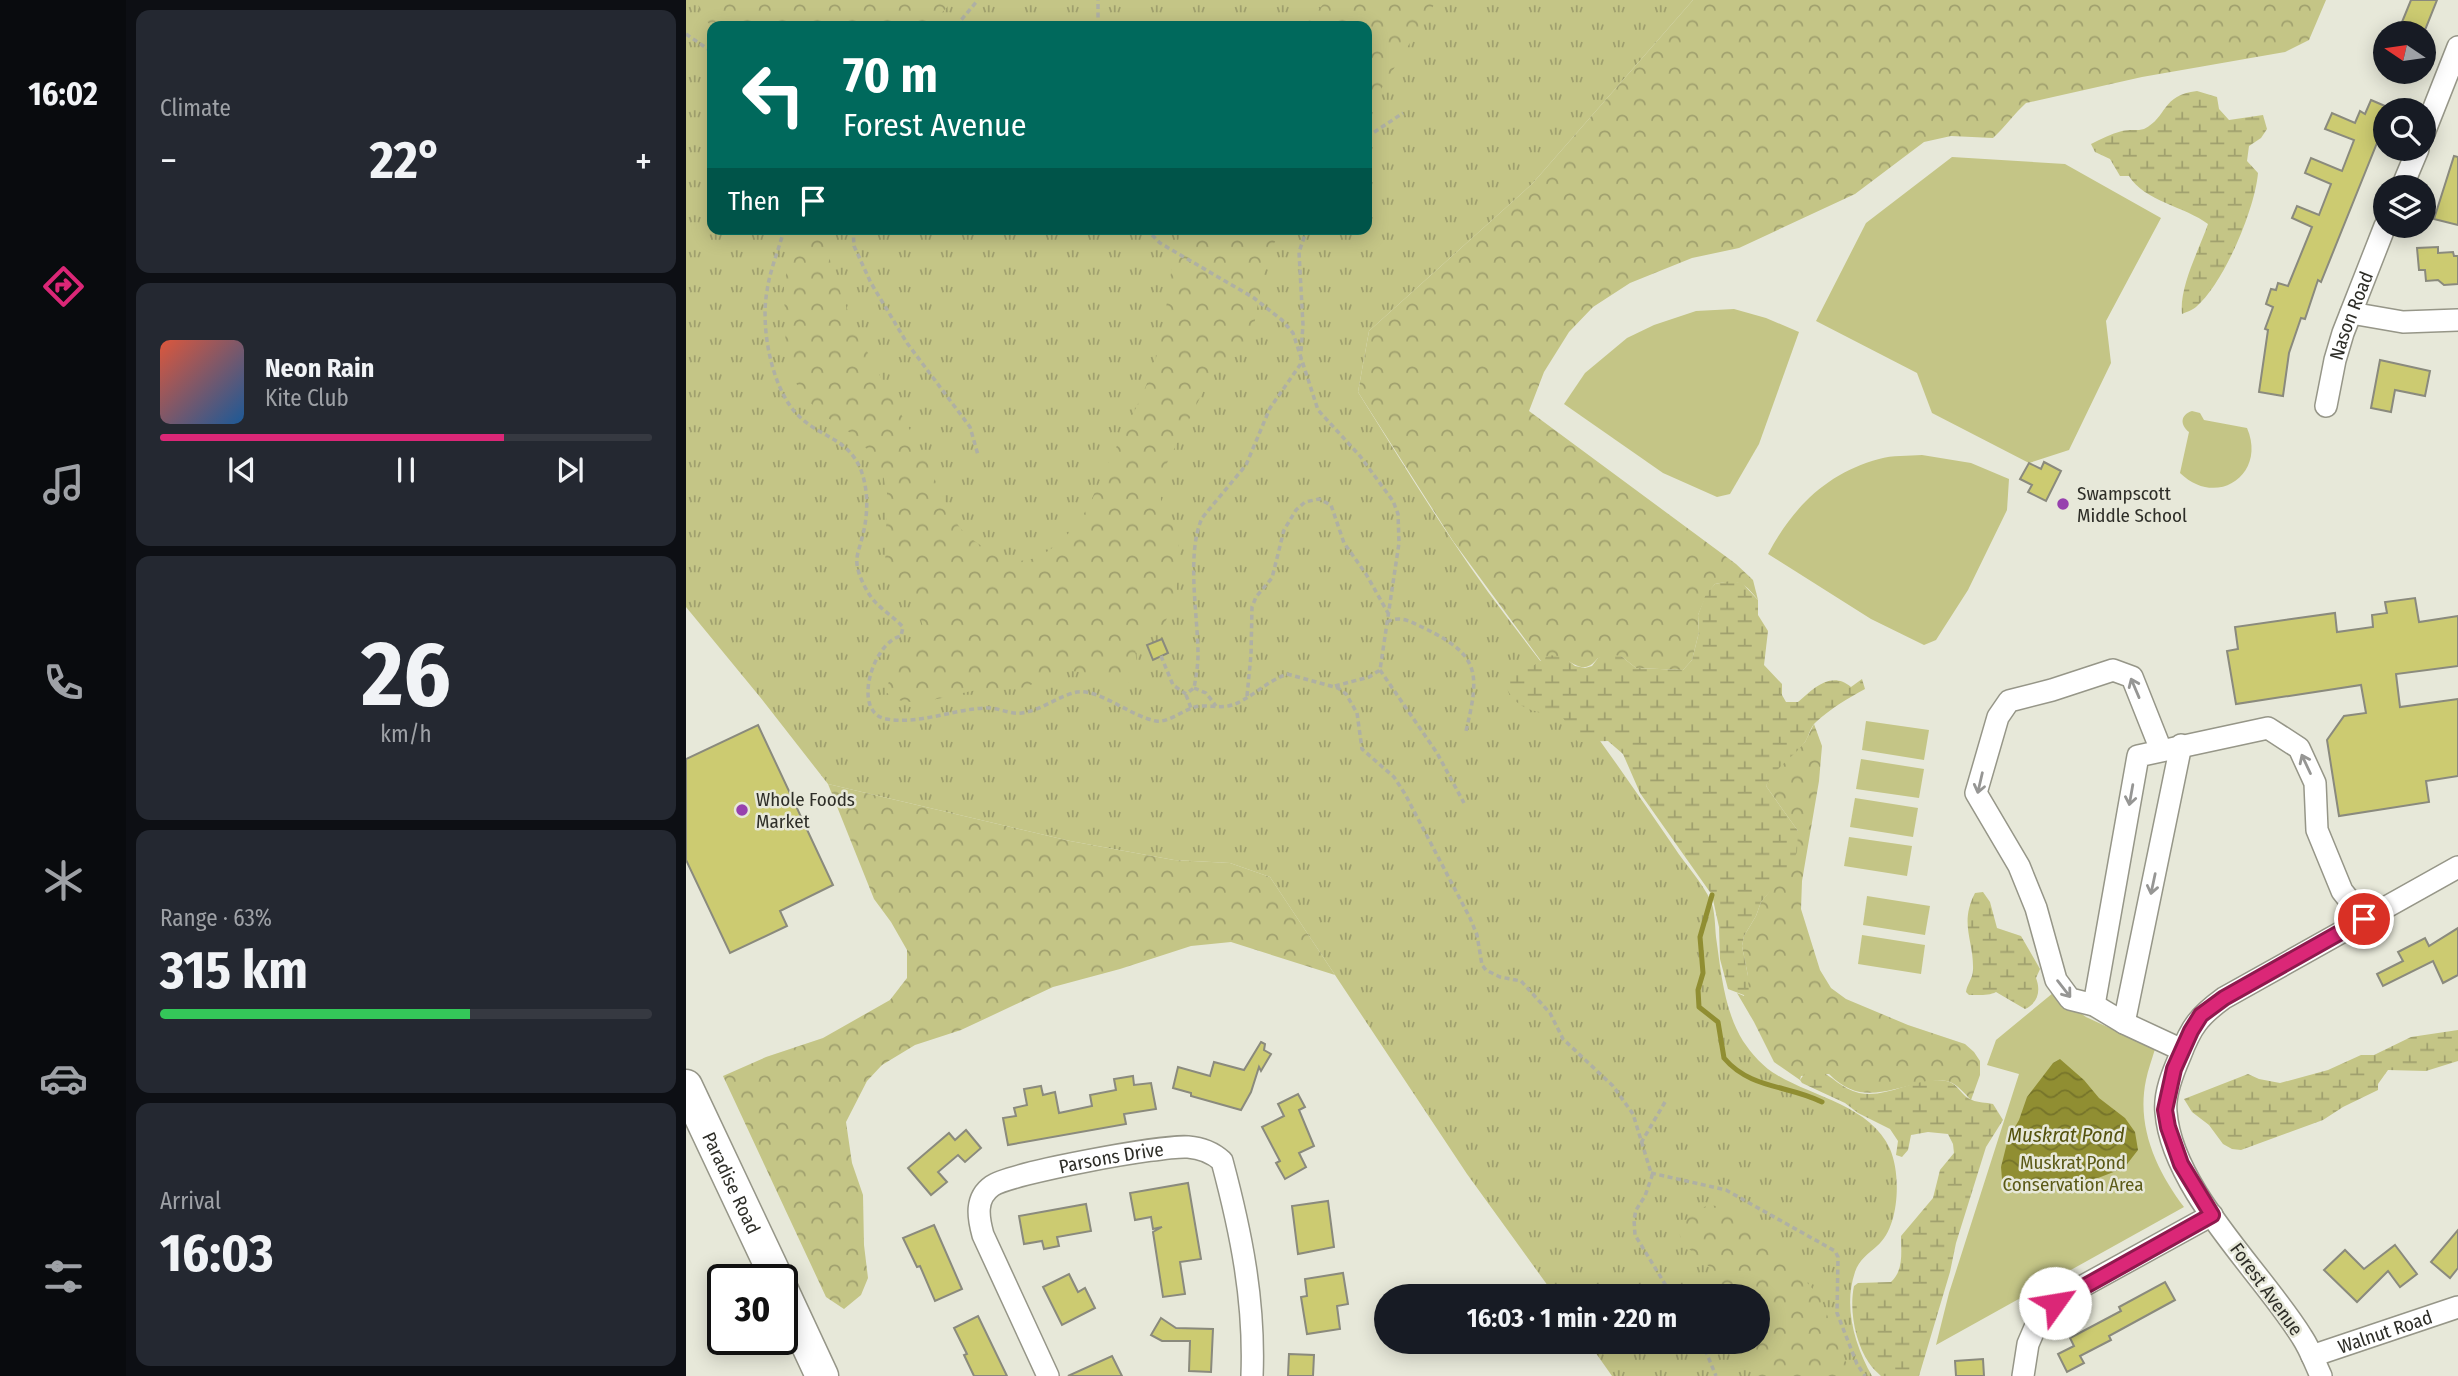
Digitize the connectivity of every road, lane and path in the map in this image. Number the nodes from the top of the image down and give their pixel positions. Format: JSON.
{"nodes":[{"id":1,"x":978,"y":0,"type":"edge"},
{"id":2,"x":1098,"y":0,"type":"edge"},
{"id":3,"x":960,"y":21,"type":"edge"},
{"id":4,"x":1098,"y":21,"type":"edge"},
{"id":5,"x":686,"y":34,"type":"edge"},
{"id":6,"x":2458,"y":47,"type":"edge"},
{"id":7,"x":707,"y":49,"type":"edge"},
{"id":8,"x":2436,"y":103,"type":"edge"},
{"id":9,"x":1404,"y":113,"type":"dead end"},
{"id":10,"x":1372,"y":134,"type":"edge"},
{"id":11,"x":782,"y":235,"type":"edge"},
{"id":12,"x":853,"y":235,"type":"edge"},
{"id":13,"x":1152,"y":235,"type":"edge"},
{"id":14,"x":1305,"y":235,"type":"edge"},
{"id":15,"x":2380,"y":238,"type":"edge"},
{"id":16,"x":2351,"y":313,"type":"junction"},
{"id":17,"x":2458,"y":320,"type":"edge"},
{"id":18,"x":1301,"y":354,"type":"junction"},
{"id":19,"x":2326,"y":406,"type":"dead end"},
{"id":20,"x":978,"y":455,"type":"dead end"},
{"id":21,"x":1388,"y":614,"type":"junction"},
{"id":22,"x":1387,"y":622,"type":"junction"},
{"id":23,"x":1161,"y":656,"type":"dead end"},
{"id":24,"x":1380,"y":670,"type":"junction"},
{"id":25,"x":1333,"y":687,"type":"junction"},
{"id":26,"x":1194,"y":688,"type":"junction"},
{"id":27,"x":1186,"y":694,"type":"junction"},
{"id":28,"x":1247,"y":696,"type":"junction"},
{"id":29,"x":1216,"y":706,"type":"junction"},
{"id":30,"x":1191,"y":708,"type":"junction"},
{"id":31,"x":1466,"y":731,"type":"dead end"},
{"id":32,"x":2171,"y":748,"type":"junction"},
{"id":33,"x":1464,"y":803,"type":"dead end"},
{"id":34,"x":2458,"y":867,"type":"edge"},
{"id":35,"x":2364,"y":919,"type":"junction"},
{"id":36,"x":2094,"y":1005,"type":"junction"},
{"id":37,"x":2124,"y":1023,"type":"junction"},
{"id":38,"x":2182,"y":1050,"type":"junction"},
{"id":39,"x":686,"y":1086,"type":"edge"},
{"id":40,"x":1665,"y":1102,"type":"dead end"},
{"id":41,"x":1641,"y":1143,"type":"junction"},
{"id":42,"x":1651,"y":1173,"type":"junction"},
{"id":43,"x":2212,"y":1215,"type":"junction"},
{"id":44,"x":770,"y":1264,"type":"edge"},
{"id":45,"x":1665,"y":1284,"type":"edge"},
{"id":46,"x":2458,"y":1307,"type":"edge"},
{"id":47,"x":798,"y":1324,"type":"edge"},
{"id":48,"x":1707,"y":1354,"type":"edge"},
{"id":49,"x":2312,"y":1356,"type":"junction"},
{"id":50,"x":822,"y":1376,"type":"edge"},
{"id":51,"x":1048,"y":1376,"type":"edge"},
{"id":52,"x":1252,"y":1376,"type":"edge"},
{"id":53,"x":1716,"y":1376,"type":"edge"},
{"id":54,"x":1865,"y":1376,"type":"edge"},
{"id":55,"x":2023,"y":1376,"type":"edge"},
{"id":56,"x":2320,"y":1376,"type":"edge"}],
"edges":[{"from":1,"to":3,"type":"path"},
{"from":2,"to":4,"type":"path"},
{"from":5,"to":7,"type":"path"},
{"from":6,"to":8,"type":"street"},
{"from":9,"to":10,"type":"path"},
{"from":11,"to":30,"type":"path"},
{"from":12,"to":20,"type":"path"},
{"from":13,"to":18,"type":"path"},
{"from":14,"to":18,"type":"path"},
{"from":15,"to":16,"type":"street","name":"Nason Road"},
{"from":16,"to":17,"type":"street"},
{"from":16,"to":19,"type":"street","name":"Nason Road"},
{"from":18,"to":21,"type":"path"},
{"from":18,"to":26,"type":"path"},
{"from":21,"to":22,"type":"path"},
{"from":21,"to":28,"type":"path"},
{"from":22,"to":24,"type":"path"},
{"from":22,"to":31,"type":"path"},
{"from":23,"to":27,"type":"path"},
{"from":24,"to":25,"type":"path"},
{"from":24,"to":33,"type":"path"},
{"from":25,"to":28,"type":"path"},
{"from":25,"to":41,"type":"path"},
{"from":26,"to":27,"type":"path"},
{"from":26,"to":29,"type":"path"},
{"from":27,"to":30,"type":"path"},
{"from":28,"to":29,"type":"path"},
{"from":29,"to":30,"type":"path"},
{"from":35,"to":32,"type":"street","one_way":true},
{"from":32,"to":36,"type":"street","one_way":true},
{"from":32,"to":36,"type":"street","one_way":true},
{"from":32,"to":37,"type":"street","one_way":true},
{"from":34,"to":35,"type":"street","name":"Forest Avenue"},
{"from":35,"to":38,"type":"street","name":"Forest Avenue"},
{"from":36,"to":37,"type":"street"},
{"from":37,"to":38,"type":"street"},
{"from":38,"to":43,"type":"street","name":"Forest Avenue"},
{"from":39,"to":44,"type":"highway","name":"Paradise Road"},
{"from":40,"to":41,"type":"path"},
{"from":41,"to":42,"type":"path"},
{"from":42,"to":45,"type":"path"},
{"from":42,"to":54,"type":"path"},
{"from":43,"to":49,"type":"street","name":"Forest Avenue"},
{"from":43,"to":55,"type":"street"},
{"from":46,"to":49,"type":"street","name":"Walnut Road"},
{"from":47,"to":50,"type":"highway"},
{"from":48,"to":53,"type":"path"},
{"from":49,"to":56,"type":"street","name":"Forest Avenue"},
{"from":51,"to":52,"type":"street","name":"Parsons Drive"}]}
